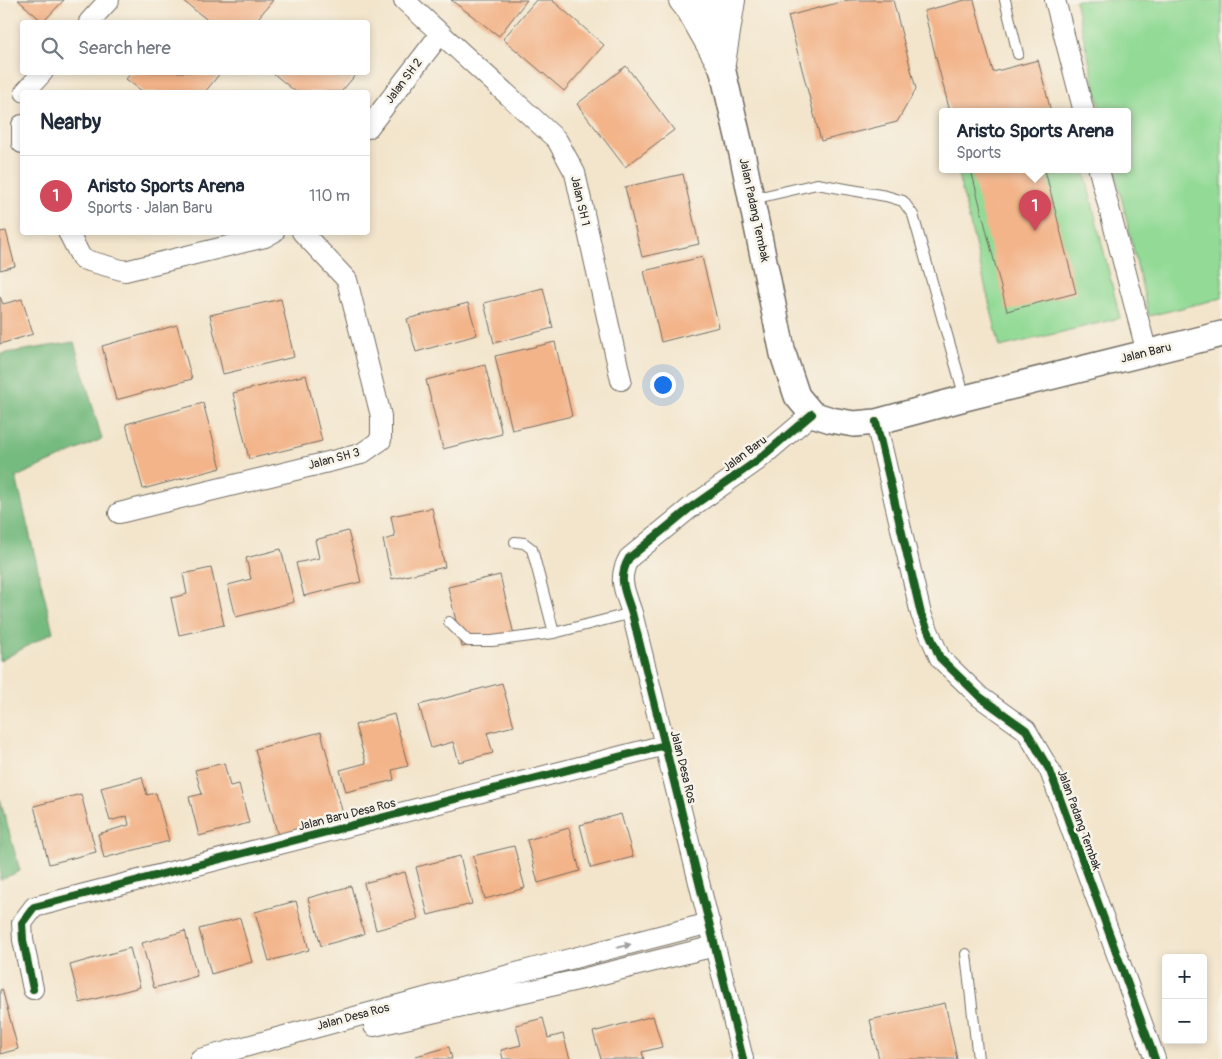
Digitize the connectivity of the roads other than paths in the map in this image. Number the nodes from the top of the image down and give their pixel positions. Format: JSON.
{"nodes":[{"id":1,"x":109,"y":0,"type":"edge"},
{"id":2,"x":404,"y":0,"type":"edge"},
{"id":3,"x":683,"y":0,"type":"edge"},
{"id":4,"x":712,"y":0,"type":"edge"},
{"id":5,"x":731,"y":0,"type":"edge"},
{"id":6,"x":1005,"y":0,"type":"edge"},
{"id":7,"x":1055,"y":0,"type":"edge"},
{"id":8,"x":91,"y":20,"type":"edge"},
{"id":9,"x":441,"y":33,"type":"junction"},
{"id":10,"x":1018,"y":54,"type":"dead end"},
{"id":11,"x":721,"y":63,"type":"junction"},
{"id":12,"x":40,"y":75,"type":"edge"},
{"id":13,"x":27,"y":90,"type":"edge"},
{"id":14,"x":1083,"y":108,"type":"edge"},
{"id":15,"x":370,"y":125,"type":"edge"},
{"id":16,"x":1100,"y":173,"type":"edge"},
{"id":17,"x":752,"y":199,"type":"junction"},
{"id":18,"x":70,"y":235,"type":"edge"},
{"id":19,"x":267,"y":235,"type":"edge"},
{"id":20,"x":305,"y":235,"type":"edge"},
{"id":21,"x":1222,"y":334,"type":"edge"},
{"id":22,"x":1147,"y":353,"type":"junction"},
{"id":23,"x":621,"y":380,"type":"dead end"},
{"id":24,"x":965,"y":398,"type":"junction"},
{"id":25,"x":812,"y":414,"type":"junction"},
{"id":26,"x":876,"y":422,"type":"junction"},
{"id":27,"x":690,"y":508,"type":"joint"},
{"id":28,"x":119,"y":513,"type":"dead end"},
{"id":29,"x":514,"y":542,"type":"dead end"},
{"id":30,"x":632,"y":613,"type":"junction"},
{"id":31,"x":449,"y":622,"type":"dead end"},
{"id":32,"x":554,"y":633,"type":"junction"},
{"id":33,"x":666,"y":745,"type":"junction"},
{"id":34,"x":710,"y":923,"type":"junction"},
{"id":35,"x":715,"y":946,"type":"junction"},
{"id":36,"x":966,"y":954,"type":"dead end"},
{"id":37,"x":577,"y":958,"type":"junction"},
{"id":38,"x":535,"y":968,"type":"junction"},
{"id":39,"x":582,"y":979,"type":"junction"},
{"id":40,"x":541,"y":988,"type":"junction"},
{"id":41,"x":33,"y":989,"type":"dead end"},
{"id":42,"x":374,"y":1026,"type":"dead end"},
{"id":43,"x":200,"y":1059,"type":"edge"},
{"id":44,"x":743,"y":1059,"type":"edge"},
{"id":45,"x":978,"y":1059,"type":"edge"},
{"id":46,"x":1155,"y":1059,"type":"edge"}],
"edges":[{"from":1,"to":8,"type":"street"},
{"from":2,"to":9,"type":"street","name":"Jalan SH 1"},
{"from":3,"to":11,"type":"main road"},
{"from":4,"to":11,"type":"street","name":"Jalan Padang Tembak"},
{"from":5,"to":11,"type":"main road"},
{"from":6,"to":10,"type":"lane"},
{"from":7,"to":14,"type":"street"},
{"from":9,"to":15,"type":"street","name":"Jalan SH 2"},
{"from":9,"to":23,"type":"street","name":"Jalan SH 1"},
{"from":11,"to":17,"type":"street","name":"Jalan Padang Tembak"},
{"from":12,"to":13,"type":"street"},
{"from":16,"to":22,"type":"street"},
{"from":17,"to":24,"type":"lane"},
{"from":17,"to":25,"type":"street","name":"Jalan Padang Tembak"},
{"from":18,"to":19,"type":"street"},
{"from":20,"to":28,"type":"street","name":"Jalan SH 3"},
{"from":21,"to":22,"type":"street","name":"Jalan Baru"},
{"from":22,"to":24,"type":"street","name":"Jalan Baru"},
{"from":24,"to":26,"type":"street","name":"Jalan Baru"},
{"from":25,"to":26,"type":"street","name":"Jalan Baru"},
{"from":25,"to":27,"type":"street","name":"Jalan Baru"},
{"from":26,"to":46,"type":"street","name":"Jalan Padang Tembak"},
{"from":27,"to":30,"type":"street","name":"Jalan Desa Ros"},
{"from":29,"to":32,"type":"lane"},
{"from":30,"to":32,"type":"lane"},
{"from":30,"to":33,"type":"street","name":"Jalan Desa Ros"},
{"from":31,"to":32,"type":"lane"},
{"from":33,"to":34,"type":"street","name":"Jalan Desa Ros"},
{"from":33,"to":41,"type":"street","name":"Jalan Baru Desa Ros"},
{"from":34,"to":35,"type":"street","name":"Jalan Desa Ros"},
{"from":37,"to":34,"type":"street","name":"Jalan Desa Ros","one_way":true},
{"from":35,"to":39,"type":"street","name":"Jalan Desa Ros"},
{"from":35,"to":44,"type":"street","name":"Jalan Desa Ros"},
{"from":36,"to":45,"type":"lane"},
{"from":37,"to":38,"type":"street","name":"Jalan Desa Ros"},
{"from":37,"to":39,"type":"street"},
{"from":38,"to":40,"type":"street"},
{"from":38,"to":43,"type":"street","name":"Jalan Desa Ros"},
{"from":39,"to":40,"type":"street","name":"Jalan Desa Ros"},
{"from":40,"to":42,"type":"street","name":"Jalan Desa Ros"}]}
